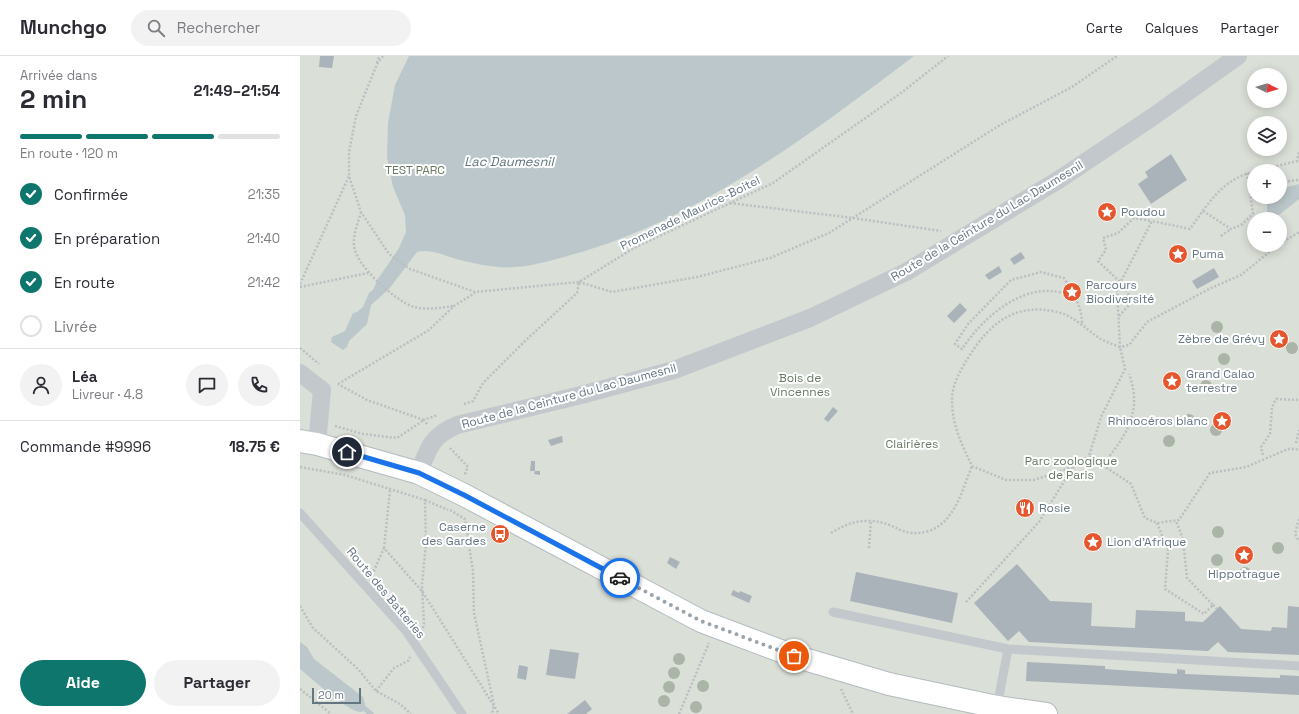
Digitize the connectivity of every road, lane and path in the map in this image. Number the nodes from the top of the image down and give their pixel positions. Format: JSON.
{"nodes":[{"id":1,"x":379,"y":56,"type":"edge"},
{"id":2,"x":383,"y":56,"type":"edge"},
{"id":3,"x":948,"y":56,"type":"edge"},
{"id":4,"x":1117,"y":56,"type":"edge"},
{"id":5,"x":1238,"y":56,"type":"edge"},
{"id":6,"x":377,"y":64,"type":"junction"},
{"id":7,"x":1299,"y":151,"type":"edge"},
{"id":8,"x":1286,"y":164,"type":"edge"},
{"id":9,"x":1246,"y":173,"type":"joint"},
{"id":10,"x":349,"y":176,"type":"junction"},
{"id":11,"x":1299,"y":180,"type":"edge"},
{"id":12,"x":1287,"y":181,"type":"edge"},
{"id":13,"x":730,"y":203,"type":"junction"},
{"id":14,"x":1203,"y":211,"type":"junction"},
{"id":15,"x":361,"y":212,"type":"junction"},
{"id":16,"x":853,"y":218,"type":"junction"},
{"id":17,"x":1152,"y":221,"type":"junction"},
{"id":18,"x":1231,"y":229,"type":"junction"},
{"id":19,"x":1299,"y":232,"type":"edge"},
{"id":20,"x":968,"y":235,"type":"junction"},
{"id":21,"x":1221,"y":236,"type":"dead end"},
{"id":22,"x":1287,"y":239,"type":"edge"},
{"id":23,"x":1269,"y":252,"type":"edge"},
{"id":24,"x":368,"y":273,"type":"junction"},
{"id":25,"x":579,"y":282,"type":"junction"},
{"id":26,"x":1120,"y":282,"type":"junction"},
{"id":27,"x":300,"y":286,"type":"edge"},
{"id":28,"x":476,"y":292,"type":"junction"},
{"id":29,"x":1072,"y":292,"type":"junction"},
{"id":30,"x":454,"y":306,"type":"junction"},
{"id":31,"x":1119,"y":316,"type":"junction"},
{"id":32,"x":1082,"y":325,"type":"junction"},
{"id":33,"x":1120,"y":347,"type":"junction"},
{"id":34,"x":300,"y":348,"type":"edge"},
{"id":35,"x":324,"y":369,"type":"dead end"},
{"id":36,"x":300,"y":373,"type":"edge"},
{"id":37,"x":1129,"y":374,"type":"dead end"},
{"id":38,"x":331,"y":385,"type":"junction"},
{"id":39,"x":1299,"y":400,"type":"edge"},
{"id":40,"x":472,"y":401,"type":"dead end"},
{"id":41,"x":319,"y":420,"type":"junction"},
{"id":42,"x":1299,"y":430,"type":"edge"},
{"id":43,"x":308,"y":443,"type":"edge"},
{"id":44,"x":1296,"y":443,"type":"dead end"},
{"id":45,"x":449,"y":447,"type":"dead end"},
{"id":46,"x":1299,"y":451,"type":"edge"},
{"id":47,"x":1263,"y":454,"type":"dead end"},
{"id":48,"x":1089,"y":456,"type":"junction"},
{"id":49,"x":1102,"y":464,"type":"junction"},
{"id":50,"x":972,"y":466,"type":"junction"},
{"id":51,"x":300,"y":467,"type":"edge"},
{"id":52,"x":1073,"y":467,"type":"junction"},
{"id":53,"x":419,"y":473,"type":"junction"},
{"id":54,"x":463,"y":478,"type":"dead end"},
{"id":55,"x":390,"y":490,"type":"junction"},
{"id":56,"x":425,"y":500,"type":"junction"},
{"id":57,"x":452,"y":504,"type":"dead end"},
{"id":58,"x":449,"y":511,"type":"junction"},
{"id":59,"x":300,"y":513,"type":"edge"},
{"id":60,"x":1299,"y":519,"type":"edge"},
{"id":61,"x":871,"y":520,"type":"junction"},
{"id":62,"x":1176,"y":521,"type":"junction"},
{"id":63,"x":1157,"y":523,"type":"junction"},
{"id":64,"x":830,"y":533,"type":"dead end"},
{"id":65,"x":1299,"y":541,"type":"edge"},
{"id":66,"x":384,"y":548,"type":"junction"},
{"id":67,"x":869,"y":548,"type":"dead end"},
{"id":68,"x":367,"y":587,"type":"junction"},
{"id":69,"x":422,"y":591,"type":"junction"},
{"id":70,"x":966,"y":602,"type":"dead end"},
{"id":71,"x":1213,"y":605,"type":"junction"},
{"id":72,"x":300,"y":606,"type":"edge"},
{"id":73,"x":1217,"y":609,"type":"dead end"},
{"id":74,"x":833,"y":612,"type":"dead end"},
{"id":75,"x":1204,"y":614,"type":"junction"},
{"id":76,"x":1207,"y":618,"type":"dead end"},
{"id":77,"x":714,"y":626,"type":"junction"},
{"id":78,"x":418,"y":649,"type":"junction"},
{"id":79,"x":1008,"y":649,"type":"junction"},
{"id":80,"x":1299,"y":666,"type":"edge"},
{"id":81,"x":300,"y":689,"type":"edge"},
{"id":82,"x":376,"y":691,"type":"junction"},
{"id":83,"x":494,"y":705,"type":"junction"},
{"id":84,"x":996,"y":707,"type":"junction"},
{"id":85,"x":330,"y":714,"type":"edge"},
{"id":86,"x":411,"y":714,"type":"edge"},
{"id":87,"x":462,"y":714,"type":"edge"},
{"id":88,"x":492,"y":714,"type":"edge"},
{"id":89,"x":499,"y":714,"type":"edge"},
{"id":90,"x":679,"y":714,"type":"edge"},
{"id":91,"x":1046,"y":714,"type":"edge"}],
"edges":[{"from":1,"to":6,"type":"path"},
{"from":2,"to":6,"type":"path","name":"Promenade Maurice-Boitel"},
{"from":3,"to":13,"type":"path","name":"Promenade Maurice-Boitel"},
{"from":4,"to":16,"type":"path"},
{"from":5,"to":20,"type":"street","name":"Route de la Ceinture du Lac Daumesnil"},
{"from":6,"to":10,"type":"path","name":"Promenade Maurice-Boitel"},
{"from":7,"to":8,"type":"path"},
{"from":9,"to":14,"type":"path"},
{"from":9,"to":18,"type":"path"},
{"from":10,"to":15,"type":"path","name":"Promenade Maurice-Boitel"},
{"from":10,"to":27,"type":"path"},
{"from":11,"to":12,"type":"path"},
{"from":13,"to":16,"type":"path"},
{"from":13,"to":25,"type":"path","name":"Promenade Maurice-Boitel"},
{"from":14,"to":17,"type":"path"},
{"from":14,"to":18,"type":"path"},
{"from":15,"to":24,"type":"path"},
{"from":15,"to":28,"type":"path","name":"Promenade Maurice-Boitel"},
{"from":16,"to":20,"type":"path"},
{"from":16,"to":25,"type":"path"},
{"from":17,"to":26,"type":"path"},
{"from":17,"to":26,"type":"path"},
{"from":18,"to":21,"type":"path"},
{"from":19,"to":22,"type":"path"},
{"from":20,"to":53,"type":"street","name":"Route de la Ceinture du Lac Daumesnil"},
{"from":23,"to":33,"type":"path"},
{"from":24,"to":27,"type":"path"},
{"from":24,"to":30,"type":"path"},
{"from":25,"to":28,"type":"path","name":"Promenade Maurice-Boitel"},
{"from":25,"to":40,"type":"path"},
{"from":26,"to":31,"type":"path"},
{"from":26,"to":31,"type":"path"},
{"from":28,"to":30,"type":"path"},
{"from":29,"to":29,"type":"path"},
{"from":29,"to":32,"type":"path"},
{"from":30,"to":38,"type":"path"},
{"from":31,"to":33,"type":"path"},
{"from":32,"to":33,"type":"path"},
{"from":32,"to":50,"type":"path"},
{"from":33,"to":48,"type":"path"},
{"from":34,"to":35,"type":"path"},
{"from":36,"to":38,"type":"street"},
{"from":37,"to":49,"type":"path"},
{"from":38,"to":41,"type":"street"},
{"from":38,"to":41,"type":"path"},
{"from":39,"to":47,"type":"path"},
{"from":41,"to":43,"type":"street"},
{"from":42,"to":44,"type":"path"},
{"from":43,"to":53,"type":"main road"},
{"from":45,"to":54,"type":"path"},
{"from":46,"to":62,"type":"path"},
{"from":48,"to":49,"type":"path"},
{"from":48,"to":52,"type":"path"},
{"from":49,"to":63,"type":"path"},
{"from":50,"to":52,"type":"path"},
{"from":50,"to":61,"type":"path"},
{"from":51,"to":55,"type":"path"},
{"from":52,"to":70,"type":"path"},
{"from":53,"to":77,"type":"main road"},
{"from":55,"to":56,"type":"path"},
{"from":55,"to":66,"type":"path"},
{"from":56,"to":58,"type":"path"},
{"from":56,"to":69,"type":"path"},
{"from":57,"to":58,"type":"path"},
{"from":58,"to":83,"type":"path"},
{"from":59,"to":68,"type":"lane","name":"Route des Batteries"},
{"from":60,"to":65,"type":"path"},
{"from":61,"to":64,"type":"path"},
{"from":61,"to":67,"type":"path"},
{"from":62,"to":63,"type":"path"},
{"from":62,"to":71,"type":"path"},
{"from":63,"to":75,"type":"path"},
{"from":66,"to":68,"type":"path"},
{"from":66,"to":69,"type":"path"},
{"from":68,"to":78,"type":"lane","name":"Route des Batteries"},
{"from":69,"to":78,"type":"path"},
{"from":69,"to":83,"type":"path"},
{"from":71,"to":73,"type":"path"},
{"from":71,"to":75,"type":"path"},
{"from":72,"to":82,"type":"path"},
{"from":74,"to":79,"type":"lane"},
{"from":75,"to":76,"type":"path"},
{"from":77,"to":84,"type":"main road"},
{"from":77,"to":90,"type":"path"},
{"from":78,"to":82,"type":"path"},
{"from":78,"to":87,"type":"lane","name":"Route des Batteries"},
{"from":79,"to":80,"type":"lane"},
{"from":79,"to":84,"type":"lane"},
{"from":81,"to":85,"type":"path"},
{"from":82,"to":86,"type":"path"},
{"from":83,"to":88,"type":"path"},
{"from":83,"to":89,"type":"path"},
{"from":84,"to":91,"type":"main road"}]}
